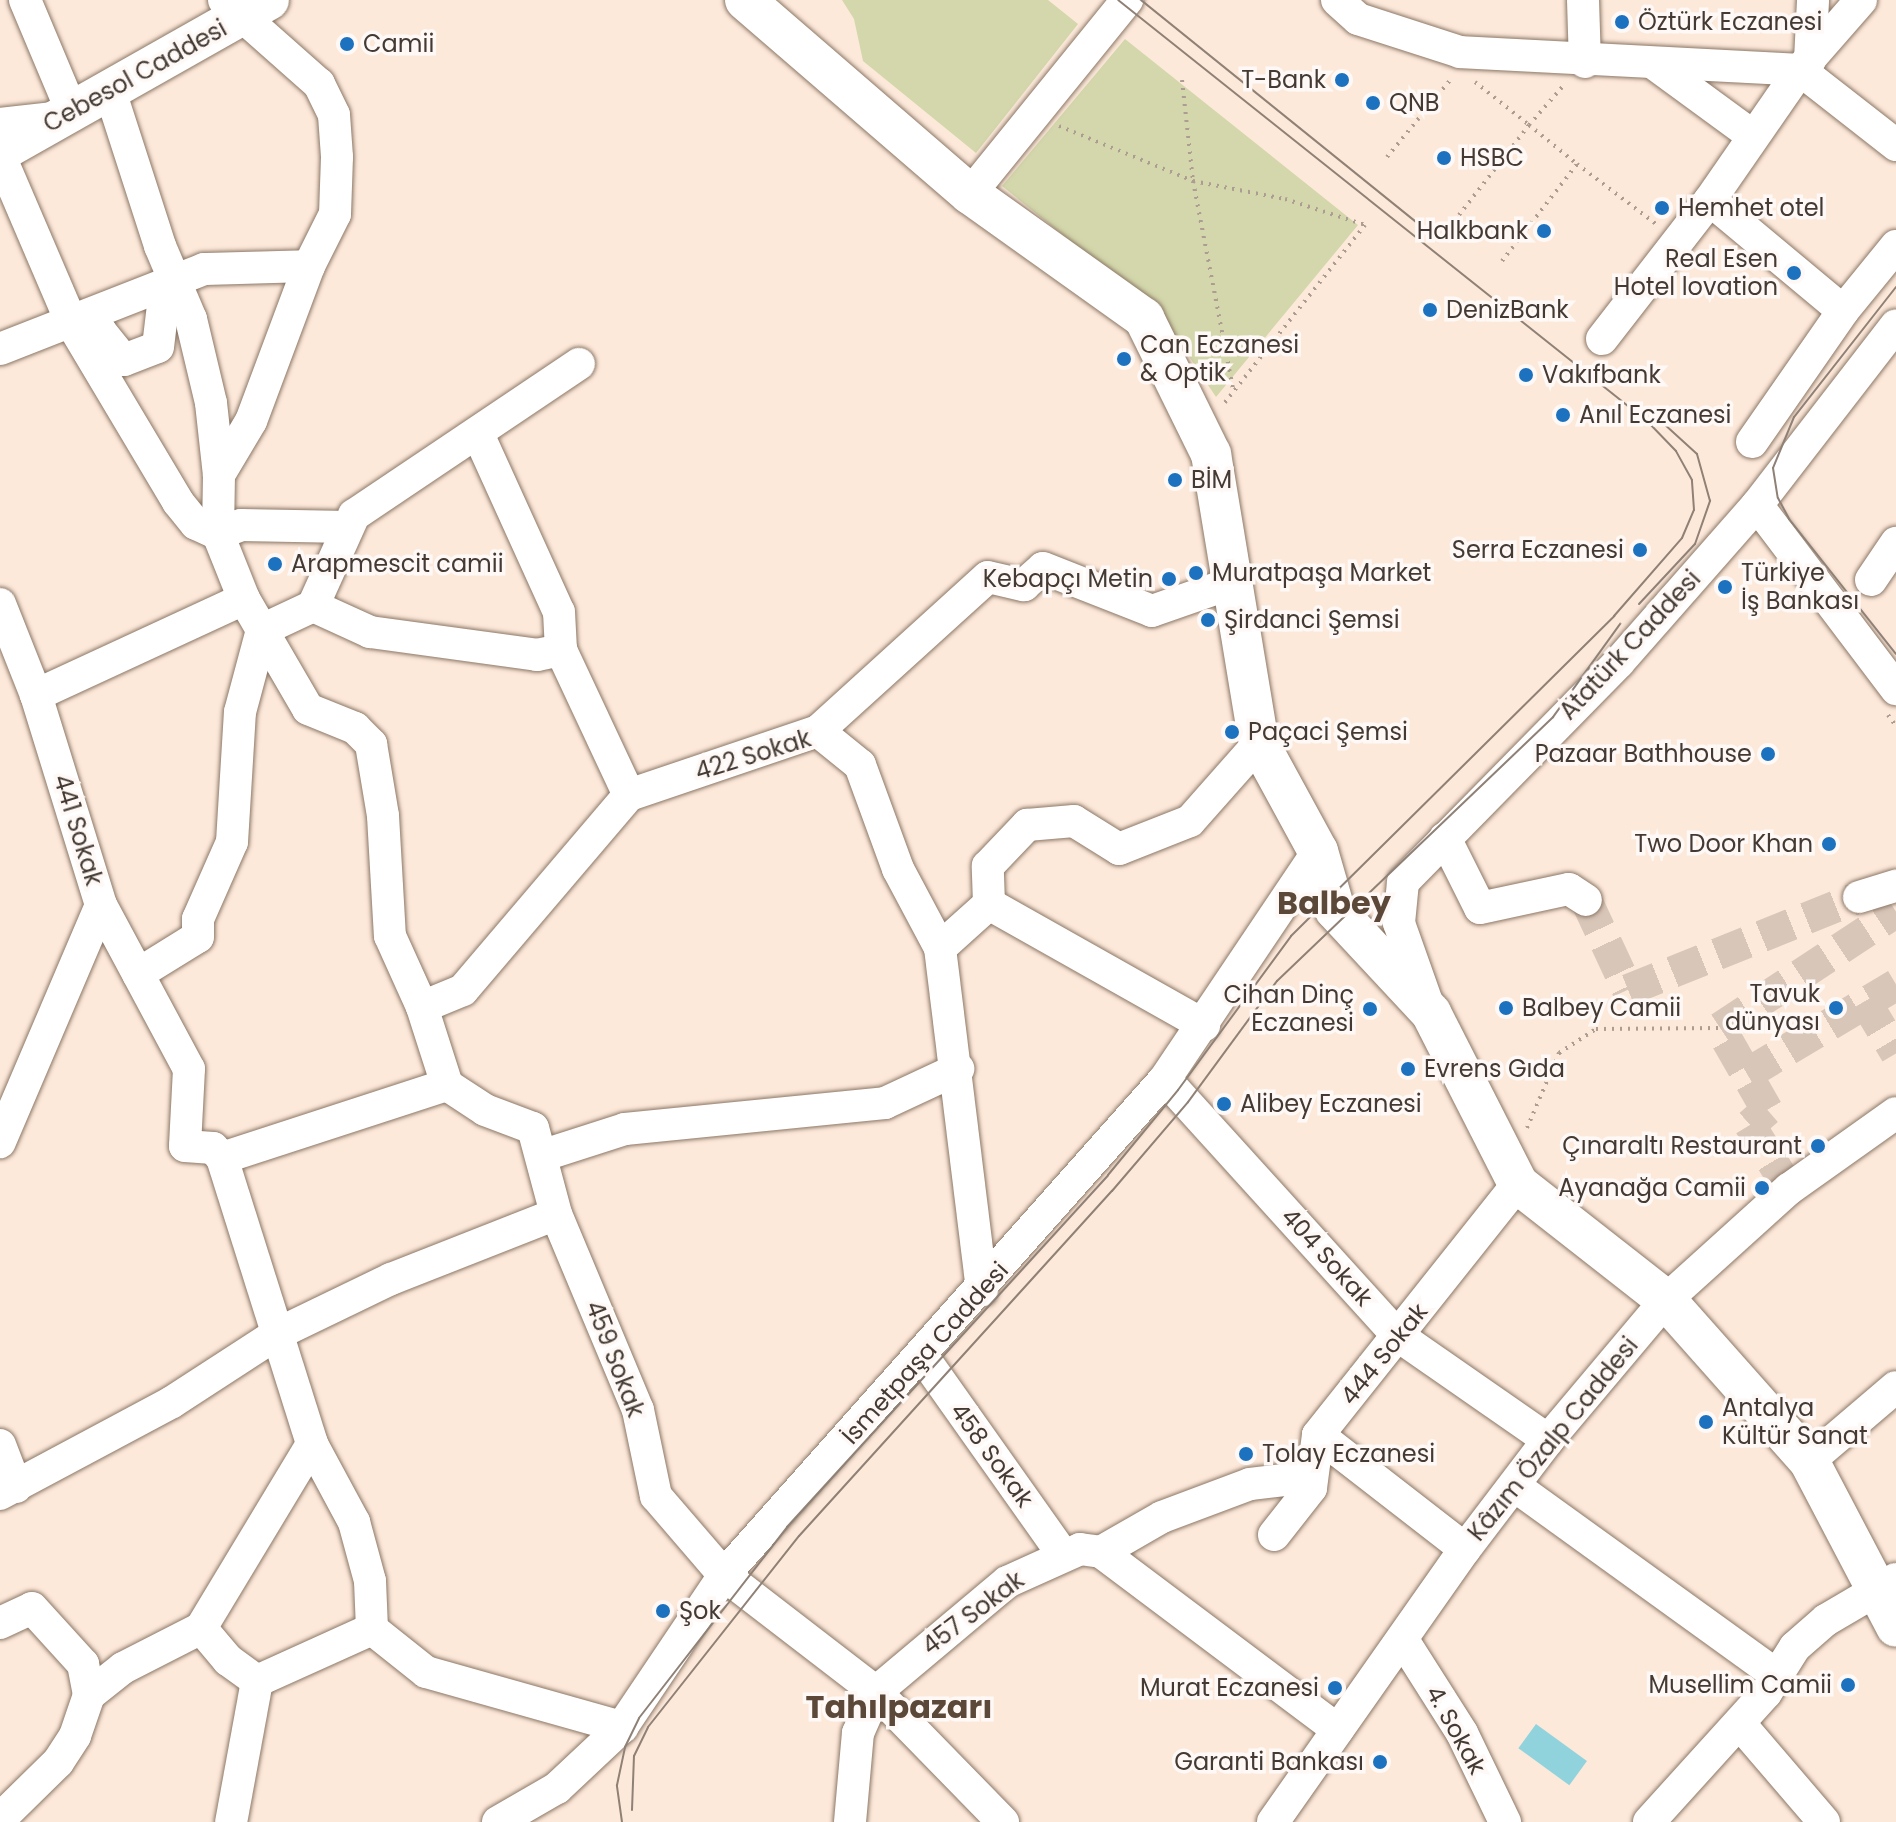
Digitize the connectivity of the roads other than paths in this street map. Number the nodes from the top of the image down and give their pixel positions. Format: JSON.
{"nodes":[{"id":1,"x":25,"y":0,"type":"edge"},
{"id":2,"x":745,"y":0,"type":"edge"},
{"id":3,"x":1127,"y":0,"type":"edge"},
{"id":4,"x":1337,"y":0,"type":"edge"},
{"id":5,"x":1583,"y":0,"type":"edge"},
{"id":6,"x":1813,"y":0,"type":"edge"},
{"id":7,"x":1861,"y":0,"type":"edge"},
{"id":8,"x":246,"y":5,"type":"edge"},
{"id":9,"x":1585,"y":62,"type":"junction"},
{"id":10,"x":1656,"y":65,"type":"junction"},
{"id":11,"x":1805,"y":65,"type":"junction"},
{"id":12,"x":110,"y":91,"type":"junction"},
{"id":13,"x":68,"y":114,"type":"junction"},
{"id":14,"x":0,"y":124,"type":"edge"},
{"id":15,"x":1753,"y":136,"type":"junction"},
{"id":16,"x":1896,"y":145,"type":"edge"},
{"id":17,"x":0,"y":154,"type":"edge"},
{"id":18,"x":970,"y":194,"type":"junction"},
{"id":19,"x":1710,"y":200,"type":"junction"},
{"id":20,"x":1896,"y":246,"type":"edge"},
{"id":21,"x":309,"y":266,"type":"junction"},
{"id":22,"x":176,"y":284,"type":"junction"},
{"id":23,"x":1843,"y":311,"type":"junction"},
{"id":24,"x":72,"y":324,"type":"junction"},
{"id":25,"x":1896,"y":325,"type":"edge"},
{"id":26,"x":1602,"y":339,"type":"dead end"},
{"id":27,"x":0,"y":349,"type":"edge"},
{"id":28,"x":579,"y":364,"type":"dead end"},
{"id":29,"x":479,"y":436,"type":"junction"},
{"id":30,"x":1752,"y":442,"type":"dead end"},
{"id":31,"x":219,"y":475,"type":"junction"},
{"id":32,"x":1757,"y":505,"type":"junction"},
{"id":33,"x":348,"y":527,"type":"junction"},
{"id":34,"x":218,"y":534,"type":"junction"},
{"id":35,"x":1896,"y":543,"type":"edge"},
{"id":36,"x":1871,"y":580,"type":"dead end"},
{"id":37,"x":1232,"y":583,"type":"junction"},
{"id":38,"x":244,"y":599,"type":"junction"},
{"id":39,"x":0,"y":604,"type":"edge"},
{"id":40,"x":313,"y":606,"type":"junction"},
{"id":41,"x":262,"y":630,"type":"junction"},
{"id":42,"x":561,"y":650,"type":"junction"},
{"id":43,"x":1896,"y":689,"type":"edge"},
{"id":44,"x":36,"y":695,"type":"junction"},
{"id":45,"x":818,"y":731,"type":"junction"},
{"id":46,"x":1259,"y":743,"type":"junction"},
{"id":47,"x":629,"y":795,"type":"junction"},
{"id":48,"x":1445,"y":838,"type":"junction"},
{"id":49,"x":1318,"y":851,"type":"junction"},
{"id":50,"x":1896,"y":886,"type":"edge"},
{"id":51,"x":1859,"y":897,"type":"tunnel mouth"},
{"id":52,"x":1586,"y":900,"type":"dead end"},
{"id":53,"x":989,"y":904,"type":"junction"},
{"id":54,"x":101,"y":905,"type":"junction"},
{"id":55,"x":940,"y":948,"type":"junction"},
{"id":56,"x":138,"y":974,"type":"junction"},
{"id":57,"x":422,"y":1007,"type":"junction"},
{"id":58,"x":1431,"y":1013,"type":"junction"},
{"id":59,"x":1204,"y":1025,"type":"junction"},
{"id":60,"x":958,"y":1069,"type":"junction"},
{"id":61,"x":1165,"y":1079,"type":"junction"},
{"id":62,"x":447,"y":1085,"type":"junction"},
{"id":63,"x":1896,"y":1113,"type":"edge"},
{"id":64,"x":2,"y":1131,"type":"edge"},
{"id":65,"x":539,"y":1141,"type":"junction"},
{"id":66,"x":222,"y":1158,"type":"junction"},
{"id":67,"x":1518,"y":1184,"type":"junction"},
{"id":68,"x":556,"y":1214,"type":"junction"},
{"id":69,"x":982,"y":1290,"type":"junction"},
{"id":70,"x":1666,"y":1300,"type":"junction"},
{"id":71,"x":275,"y":1335,"type":"junction"},
{"id":72,"x":1397,"y":1335,"type":"junction"},
{"id":73,"x":923,"y":1357,"type":"junction"},
{"id":74,"x":1896,"y":1387,"type":"edge"},
{"id":75,"x":1318,"y":1435,"type":"junction"},
{"id":76,"x":1548,"y":1440,"type":"junction"},
{"id":77,"x":312,"y":1444,"type":"junction"},
{"id":78,"x":0,"y":1445,"type":"edge"},
{"id":79,"x":1809,"y":1461,"type":"junction"},
{"id":80,"x":1310,"y":1477,"type":"junction"},
{"id":81,"x":1516,"y":1487,"type":"junction"},
{"id":82,"x":8,"y":1490,"type":"edge"},
{"id":83,"x":1274,"y":1535,"type":"dead end"},
{"id":84,"x":1465,"y":1549,"type":"junction"},
{"id":85,"x":1081,"y":1552,"type":"junction"},
{"id":86,"x":724,"y":1575,"type":"junction"},
{"id":87,"x":1885,"y":1586,"type":"edge"},
{"id":88,"x":0,"y":1623,"type":"edge"},
{"id":89,"x":1896,"y":1627,"type":"edge"},
{"id":90,"x":201,"y":1628,"type":"junction"},
{"id":91,"x":372,"y":1629,"type":"junction"},
{"id":92,"x":1403,"y":1640,"type":"junction"},
{"id":93,"x":1775,"y":1674,"type":"junction"},
{"id":94,"x":257,"y":1681,"type":"junction"},
{"id":95,"x":876,"y":1692,"type":"junction"},
{"id":96,"x":89,"y":1695,"type":"junction"},
{"id":97,"x":1740,"y":1724,"type":"junction"},
{"id":98,"x":622,"y":1727,"type":"junction"},
{"id":99,"x":1338,"y":1730,"type":"junction"},
{"id":100,"x":0,"y":1819,"type":"edge"},
{"id":101,"x":231,"y":1822,"type":"edge"},
{"id":102,"x":498,"y":1822,"type":"edge"},
{"id":103,"x":850,"y":1822,"type":"edge"},
{"id":104,"x":1003,"y":1822,"type":"edge"},
{"id":105,"x":1273,"y":1822,"type":"edge"},
{"id":106,"x":1505,"y":1822,"type":"edge"},
{"id":107,"x":1649,"y":1822,"type":"edge"},
{"id":108,"x":1824,"y":1822,"type":"edge"}],
"edges":[{"from":1,"to":13,"type":"street"},
{"from":2,"to":18,"type":"main road"},
{"from":3,"to":18,"type":"street"},
{"from":4,"to":9,"type":"street"},
{"from":5,"to":9,"type":"street"},
{"from":6,"to":11,"type":"street"},
{"from":7,"to":11,"type":"street"},
{"from":8,"to":12,"type":"main road","name":"Cebesol Caddesi"},
{"from":8,"to":21,"type":"street"},
{"from":9,"to":10,"type":"street"},
{"from":10,"to":11,"type":"street"},
{"from":10,"to":15,"type":"street"},
{"from":11,"to":15,"type":"street"},
{"from":11,"to":16,"type":"street"},
{"from":12,"to":13,"type":"main road","name":"Cebesol Caddesi"},
{"from":12,"to":22,"type":"street"},
{"from":13,"to":14,"type":"street"},
{"from":13,"to":17,"type":"main road","name":"Cebesol Caddesi"},
{"from":15,"to":19,"type":"street"},
{"from":17,"to":24,"type":"street"},
{"from":18,"to":37,"type":"main road"},
{"from":19,"to":23,"type":"street"},
{"from":19,"to":26,"type":"street"},
{"from":20,"to":23,"type":"street"},
{"from":21,"to":22,"type":"street"},
{"from":21,"to":31,"type":"street"},
{"from":22,"to":24,"type":"street"},
{"from":22,"to":24,"type":"street"},
{"from":22,"to":31,"type":"street"},
{"from":23,"to":30,"type":"street"},
{"from":24,"to":27,"type":"street"},
{"from":24,"to":34,"type":"street"},
{"from":25,"to":32,"type":"street","name":"Atatürk Caddesi"},
{"from":28,"to":29,"type":"street"},
{"from":29,"to":33,"type":"street"},
{"from":29,"to":42,"type":"street"},
{"from":31,"to":34,"type":"street"},
{"from":32,"to":43,"type":"street"},
{"from":32,"to":48,"type":"street","name":"Atatürk Caddesi"},
{"from":33,"to":34,"type":"street"},
{"from":33,"to":40,"type":"street"},
{"from":34,"to":38,"type":"street"},
{"from":35,"to":36,"type":"street"},
{"from":37,"to":45,"type":"street"},
{"from":37,"to":46,"type":"main road"},
{"from":38,"to":41,"type":"street"},
{"from":38,"to":44,"type":"street"},
{"from":39,"to":44,"type":"street","name":"441 Sokak"},
{"from":40,"to":41,"type":"street"},
{"from":40,"to":42,"type":"street"},
{"from":41,"to":56,"type":"street"},
{"from":41,"to":57,"type":"street"},
{"from":42,"to":47,"type":"street"},
{"from":44,"to":54,"type":"street","name":"441 Sokak"},
{"from":45,"to":47,"type":"street","name":"422 Sokak"},
{"from":45,"to":55,"type":"street","name":"422 Sokak"},
{"from":46,"to":49,"type":"main road"},
{"from":46,"to":53,"type":"street"},
{"from":47,"to":57,"type":"street"},
{"from":48,"to":52,"type":"street"},
{"from":48,"to":58,"type":"street","name":"Atatürk Caddesi"},
{"from":49,"to":58,"type":"main road"},
{"from":49,"to":59,"type":"street","name":"İsmetpaşa Caddesi"},
{"from":50,"to":51,"type":"street"},
{"from":53,"to":55,"type":"street"},
{"from":53,"to":59,"type":"street"},
{"from":54,"to":56,"type":"street"},
{"from":54,"to":64,"type":"street","name":"441 Sokak"},
{"from":55,"to":60,"type":"street","name":"422 Sokak"},
{"from":56,"to":66,"type":"street"},
{"from":57,"to":62,"type":"street"},
{"from":58,"to":67,"type":"main road"},
{"from":59,"to":61,"type":"street","name":"İsmetpaşa Caddesi"},
{"from":60,"to":65,"type":"street"},
{"from":60,"to":69,"type":"street","name":"422 Sokak"},
{"from":61,"to":69,"type":"street","name":"İsmetpaşa Caddesi"},
{"from":61,"to":72,"type":"street","name":"404 Sokak"},
{"from":62,"to":65,"type":"street"},
{"from":62,"to":66,"type":"street"},
{"from":63,"to":70,"type":"street","name":"Kâzım Özalp Caddesi"},
{"from":65,"to":68,"type":"street","name":"459 Sokak"},
{"from":66,"to":71,"type":"street"},
{"from":67,"to":70,"type":"main road"},
{"from":67,"to":72,"type":"street","name":"444 Sokak"},
{"from":68,"to":71,"type":"street"},
{"from":68,"to":86,"type":"street","name":"459 Sokak"},
{"from":69,"to":73,"type":"street","name":"İsmetpaşa Caddesi"},
{"from":70,"to":76,"type":"street","name":"Kâzım Özalp Caddesi"},
{"from":70,"to":79,"type":"main road"},
{"from":71,"to":77,"type":"street"},
{"from":71,"to":82,"type":"street"},
{"from":72,"to":75,"type":"street","name":"444 Sokak"},
{"from":72,"to":76,"type":"street","name":"404 Sokak"},
{"from":73,"to":85,"type":"street","name":"458 Sokak"},
{"from":73,"to":86,"type":"street","name":"İsmetpaşa Caddesi"},
{"from":74,"to":79,"type":"street"},
{"from":75,"to":80,"type":"street","name":"444 Sokak"},
{"from":75,"to":84,"type":"street"},
{"from":76,"to":81,"type":"street","name":"Kâzım Özalp Caddesi"},
{"from":77,"to":90,"type":"street"},
{"from":77,"to":91,"type":"street"},
{"from":78,"to":82,"type":"street"},
{"from":79,"to":87,"type":"main road"},
{"from":80,"to":83,"type":"street","name":"444 Sokak"},
{"from":80,"to":85,"type":"street","name":"457 Sokak"},
{"from":81,"to":84,"type":"street","name":"Kâzım Özalp Caddesi"},
{"from":81,"to":93,"type":"street"},
{"from":84,"to":92,"type":"street","name":"Kâzım Özalp Caddesi"},
{"from":85,"to":95,"type":"street","name":"457 Sokak"},
{"from":85,"to":99,"type":"street","name":"458 Sokak"},
{"from":86,"to":95,"type":"street","name":"459 Sokak"},
{"from":86,"to":98,"type":"street","name":"İsmetpaşa Caddesi"},
{"from":87,"to":89,"type":"main road"},
{"from":87,"to":93,"type":"street"},
{"from":88,"to":96,"type":"street"},
{"from":90,"to":94,"type":"street"},
{"from":90,"to":96,"type":"street"},
{"from":91,"to":94,"type":"street"},
{"from":91,"to":98,"type":"street"},
{"from":92,"to":99,"type":"street","name":"Kâzım Özalp Caddesi"},
{"from":92,"to":106,"type":"street","name":"4. Sokak"},
{"from":93,"to":97,"type":"street"},
{"from":94,"to":101,"type":"street"},
{"from":95,"to":103,"type":"street"},
{"from":95,"to":104,"type":"street","name":"459 Sokak"},
{"from":96,"to":100,"type":"street"},
{"from":97,"to":107,"type":"street"},
{"from":97,"to":108,"type":"street"},
{"from":98,"to":102,"type":"street","name":"İsmetpaşa Caddesi"},
{"from":99,"to":105,"type":"street","name":"Kâzım Özalp Caddesi"}]}
